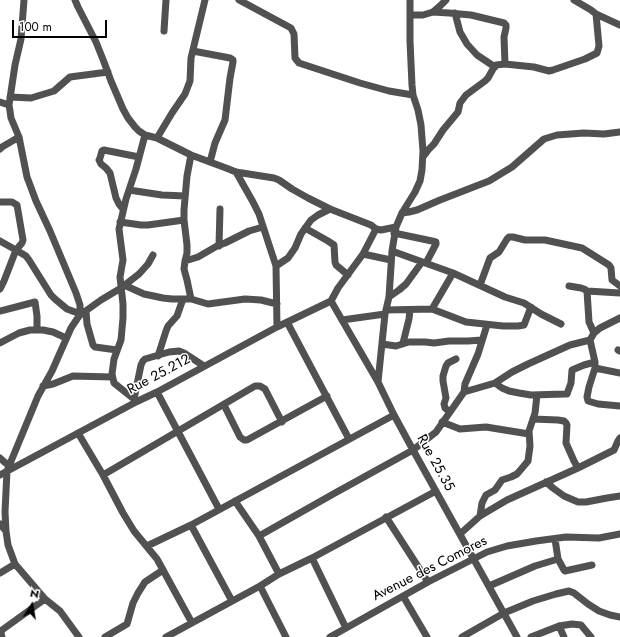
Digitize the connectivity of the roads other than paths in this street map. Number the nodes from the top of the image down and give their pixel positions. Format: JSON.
{"nodes":[{"id":1,"x":24,"y":0,"type":"edge"},
{"id":2,"x":75,"y":0,"type":"edge"},
{"id":3,"x":166,"y":0,"type":"edge"},
{"id":4,"x":205,"y":0,"type":"edge"},
{"id":5,"x":239,"y":0,"type":"edge"},
{"id":6,"x":410,"y":0,"type":"edge"},
{"id":7,"x":446,"y":0,"type":"edge"},
{"id":8,"x":574,"y":0,"type":"edge"},
{"id":9,"x":433,"y":12,"type":"junction"},
{"id":10,"x":454,"y":13,"type":"junction"},
{"id":11,"x":596,"y":14,"type":"junction"},
{"id":12,"x":410,"y":15,"type":"junction"},
{"id":13,"x":620,"y":25,"type":"edge"},
{"id":14,"x":164,"y":31,"type":"dead end"},
{"id":15,"x":193,"y":51,"type":"junction"},
{"id":16,"x":505,"y":64,"type":"junction"},
{"id":17,"x":495,"y":67,"type":"junction"},
{"id":18,"x":108,"y":72,"type":"junction"},
{"id":19,"x":413,"y":95,"type":"junction"},
{"id":20,"x":10,"y":101,"type":"junction"},
{"id":21,"x":0,"y":102,"type":"edge"},
{"id":22,"x":620,"y":132,"type":"edge"},
{"id":23,"x":145,"y":135,"type":"junction"},
{"id":24,"x":19,"y":137,"type":"junction"},
{"id":25,"x":158,"y":138,"type":"junction"},
{"id":26,"x":0,"y":149,"type":"edge"},
{"id":27,"x":191,"y":155,"type":"junction"},
{"id":28,"x":139,"y":157,"type":"junction"},
{"id":29,"x":423,"y":157,"type":"junction"},
{"id":30,"x":210,"y":162,"type":"junction"},
{"id":31,"x":236,"y":172,"type":"junction"},
{"id":32,"x":129,"y":190,"type":"junction"},
{"id":33,"x":185,"y":196,"type":"junction"},
{"id":34,"x":0,"y":202,"type":"edge"},
{"id":35,"x":123,"y":209,"type":"junction"},
{"id":36,"x":220,"y":209,"type":"dead end"},
{"id":37,"x":330,"y":209,"type":"junction"},
{"id":38,"x":402,"y":213,"type":"junction"},
{"id":39,"x":184,"y":220,"type":"junction"},
{"id":40,"x":120,"y":222,"type":"junction"},
{"id":41,"x":263,"y":227,"type":"junction"},
{"id":42,"x":305,"y":228,"type":"junction"},
{"id":43,"x":376,"y":229,"type":"junction"},
{"id":44,"x":395,"y":230,"type":"junction"},
{"id":45,"x":0,"y":241,"type":"edge"},
{"id":46,"x":219,"y":246,"type":"junction"},
{"id":47,"x":16,"y":250,"type":"junction"},
{"id":48,"x":392,"y":251,"type":"junction"},
{"id":49,"x":362,"y":254,"type":"junction"},
{"id":50,"x":152,"y":255,"type":"dead end"},
{"id":51,"x":391,"y":260,"type":"junction"},
{"id":52,"x":185,"y":261,"type":"junction"},
{"id":53,"x":424,"y":262,"type":"junction"},
{"id":54,"x":276,"y":266,"type":"junction"},
{"id":55,"x":453,"y":273,"type":"junction"},
{"id":56,"x":348,"y":275,"type":"junction"},
{"id":57,"x":480,"y":285,"type":"junction"},
{"id":58,"x":123,"y":286,"type":"junction"},
{"id":59,"x":569,"y":286,"type":"dead end"},
{"id":60,"x":620,"y":286,"type":"edge"},
{"id":61,"x":0,"y":289,"type":"edge"},
{"id":62,"x":587,"y":291,"type":"junction"},
{"id":63,"x":620,"y":293,"type":"edge"},
{"id":64,"x":388,"y":297,"type":"junction"},
{"id":65,"x":187,"y":299,"type":"junction"},
{"id":66,"x":331,"y":301,"type":"junction"},
{"id":67,"x":277,"y":304,"type":"junction"},
{"id":68,"x":531,"y":307,"type":"junction"},
{"id":69,"x":410,"y":310,"type":"junction"},
{"id":70,"x":432,"y":310,"type":"junction"},
{"id":71,"x":0,"y":311,"type":"edge"},
{"id":72,"x":385,"y":312,"type":"junction"},
{"id":73,"x":82,"y":313,"type":"junction"},
{"id":74,"x":620,"y":318,"type":"edge"},
{"id":75,"x":342,"y":320,"type":"junction"},
{"id":76,"x":287,"y":322,"type":"junction"},
{"id":77,"x":561,"y":324,"type":"dead end"},
{"id":78,"x":486,"y":325,"type":"junction"},
{"id":79,"x":277,"y":327,"type":"junction"},
{"id":80,"x":37,"y":330,"type":"junction"},
{"id":81,"x":592,"y":336,"type":"junction"},
{"id":82,"x":66,"y":338,"type":"junction"},
{"id":83,"x":482,"y":340,"type":"junction"},
{"id":84,"x":0,"y":343,"type":"edge"},
{"id":85,"x":404,"y":343,"type":"junction"},
{"id":86,"x":382,"y":344,"type":"junction"},
{"id":87,"x":117,"y":350,"type":"junction"},
{"id":88,"x":158,"y":356,"type":"junction"},
{"id":89,"x":456,"y":359,"type":"dead end"},
{"id":90,"x":595,"y":365,"type":"junction"},
{"id":91,"x":204,"y":366,"type":"junction"},
{"id":92,"x":620,"y":373,"type":"edge"},
{"id":93,"x":112,"y":377,"type":"junction"},
{"id":94,"x":378,"y":382,"type":"junction"},
{"id":95,"x":495,"y":382,"type":"junction"},
{"id":96,"x":43,"y":386,"type":"junction"},
{"id":97,"x":157,"y":392,"type":"junction"},
{"id":98,"x":464,"y":392,"type":"junction"},
{"id":99,"x":537,"y":395,"type":"junction"},
{"id":100,"x":327,"y":396,"type":"junction"},
{"id":101,"x":135,"y":400,"type":"junction"},
{"id":102,"x":224,"y":405,"type":"junction"},
{"id":103,"x":620,"y":406,"type":"edge"},
{"id":104,"x":450,"y":412,"type":"junction"},
{"id":105,"x":394,"y":415,"type":"junction"},
{"id":106,"x":533,"y":419,"type":"junction"},
{"id":107,"x":282,"y":422,"type":"junction"},
{"id":108,"x":442,"y":422,"type":"junction"},
{"id":109,"x":178,"y":431,"type":"junction"},
{"id":110,"x":78,"y":433,"type":"junction"},
{"id":111,"x":529,"y":434,"type":"junction"},
{"id":112,"x":620,"y":438,"type":"edge"},
{"id":113,"x":349,"y":439,"type":"junction"},
{"id":114,"x":413,"y":450,"type":"junction"},
{"id":115,"x":0,"y":458,"type":"edge"},
{"id":116,"x":8,"y":468,"type":"junction"},
{"id":117,"x":578,"y":468,"type":"junction"},
{"id":118,"x":0,"y":475,"type":"edge"},
{"id":119,"x":103,"y":475,"type":"junction"},
{"id":120,"x":546,"y":482,"type":"junction"},
{"id":121,"x":436,"y":490,"type":"junction"},
{"id":122,"x":620,"y":496,"type":"edge"},
{"id":123,"x":235,"y":501,"type":"junction"},
{"id":124,"x":220,"y":509,"type":"junction"},
{"id":125,"x":480,"y":516,"type":"junction"},
{"id":126,"x":386,"y":517,"type":"junction"},
{"id":127,"x":0,"y":524,"type":"edge"},
{"id":128,"x":191,"y":525,"type":"junction"},
{"id":129,"x":6,"y":531,"type":"junction"},
{"id":130,"x":460,"y":534,"type":"junction"},
{"id":131,"x":620,"y":534,"type":"edge"},
{"id":132,"x":259,"y":536,"type":"junction"},
{"id":133,"x":556,"y":539,"type":"junction"},
{"id":134,"x":147,"y":546,"type":"junction"},
{"id":135,"x":312,"y":558,"type":"junction"},
{"id":136,"x":474,"y":558,"type":"junction"},
{"id":137,"x":558,"y":559,"type":"junction"},
{"id":138,"x":15,"y":564,"type":"junction"},
{"id":139,"x":592,"y":565,"type":"dead end"},
{"id":140,"x":163,"y":570,"type":"junction"},
{"id":141,"x":0,"y":573,"type":"edge"},
{"id":142,"x":279,"y":574,"type":"junction"},
{"id":143,"x":428,"y":582,"type":"junction"},
{"id":144,"x":260,"y":586,"type":"junction"},
{"id":145,"x":489,"y":586,"type":"junction"},
{"id":146,"x":403,"y":596,"type":"junction"},
{"id":147,"x":45,"y":599,"type":"junction"},
{"id":148,"x":232,"y":601,"type":"junction"},
{"id":149,"x":504,"y":613,"type":"junction"},
{"id":150,"x":620,"y":617,"type":"edge"},
{"id":151,"x":192,"y":623,"type":"junction"},
{"id":152,"x":559,"y":626,"type":"junction"},
{"id":153,"x":346,"y":628,"type":"junction"},
{"id":154,"x":473,"y":634,"type":"edge"},
{"id":155,"x":2,"y":637,"type":"edge"},
{"id":156,"x":79,"y":637,"type":"edge"},
{"id":157,"x":105,"y":637,"type":"edge"},
{"id":158,"x":166,"y":637,"type":"edge"},
{"id":159,"x":286,"y":637,"type":"edge"},
{"id":160,"x":330,"y":637,"type":"edge"},
{"id":161,"x":427,"y":637,"type":"edge"},
{"id":162,"x":462,"y":637,"type":"edge"},
{"id":163,"x":517,"y":637,"type":"edge"},
{"id":164,"x":530,"y":637,"type":"edge"},
{"id":165,"x":564,"y":637,"type":"edge"},
{"id":166,"x":591,"y":637,"type":"edge"}],
"edges":[{"from":1,"to":20,"type":"street"},
{"from":2,"to":18,"type":"street"},
{"from":3,"to":14,"type":"street"},
{"from":4,"to":15,"type":"street"},
{"from":5,"to":19,"type":"street"},
{"from":6,"to":12,"type":"street"},
{"from":7,"to":9,"type":"street"},
{"from":8,"to":11,"type":"street"},
{"from":9,"to":10,"type":"street"},
{"from":9,"to":12,"type":"street"},
{"from":10,"to":16,"type":"street"},
{"from":10,"to":17,"type":"street"},
{"from":11,"to":13,"type":"street"},
{"from":11,"to":16,"type":"street"},
{"from":12,"to":19,"type":"street"},
{"from":15,"to":25,"type":"street"},
{"from":15,"to":30,"type":"street"},
{"from":16,"to":17,"type":"street"},
{"from":17,"to":29,"type":"street"},
{"from":18,"to":20,"type":"street"},
{"from":18,"to":23,"type":"street"},
{"from":19,"to":29,"type":"street"},
{"from":20,"to":21,"type":"street"},
{"from":20,"to":24,"type":"street"},
{"from":22,"to":38,"type":"street"},
{"from":23,"to":25,"type":"street"},
{"from":23,"to":28,"type":"street"},
{"from":24,"to":26,"type":"street"},
{"from":24,"to":73,"type":"street"},
{"from":25,"to":27,"type":"street"},
{"from":27,"to":30,"type":"street"},
{"from":27,"to":33,"type":"street"},
{"from":28,"to":32,"type":"street"},
{"from":28,"to":35,"type":"street"},
{"from":29,"to":38,"type":"street"},
{"from":30,"to":31,"type":"street"},
{"from":31,"to":37,"type":"street"},
{"from":31,"to":41,"type":"street"},
{"from":32,"to":33,"type":"street"},
{"from":32,"to":35,"type":"street"},
{"from":33,"to":39,"type":"street"},
{"from":34,"to":47,"type":"street"},
{"from":35,"to":40,"type":"street"},
{"from":36,"to":46,"type":"street"},
{"from":37,"to":42,"type":"street"},
{"from":37,"to":43,"type":"street"},
{"from":38,"to":44,"type":"street"},
{"from":39,"to":40,"type":"street"},
{"from":39,"to":52,"type":"street"},
{"from":40,"to":58,"type":"street"},
{"from":41,"to":46,"type":"street"},
{"from":41,"to":54,"type":"street"},
{"from":42,"to":54,"type":"street"},
{"from":42,"to":56,"type":"street"},
{"from":43,"to":44,"type":"street"},
{"from":43,"to":49,"type":"street"},
{"from":44,"to":48,"type":"street"},
{"from":44,"to":53,"type":"street"},
{"from":45,"to":47,"type":"street"},
{"from":46,"to":52,"type":"street"},
{"from":47,"to":61,"type":"street"},
{"from":47,"to":73,"type":"street"},
{"from":48,"to":51,"type":"street"},
{"from":48,"to":53,"type":"street"},
{"from":49,"to":51,"type":"street"},
{"from":49,"to":56,"type":"street"},
{"from":50,"to":58,"type":"street"},
{"from":51,"to":64,"type":"street"},
{"from":52,"to":65,"type":"street"},
{"from":53,"to":55,"type":"street"},
{"from":53,"to":64,"type":"street"},
{"from":54,"to":67,"type":"street"},
{"from":55,"to":57,"type":"street"},
{"from":55,"to":70,"type":"street"},
{"from":56,"to":66,"type":"street"},
{"from":57,"to":60,"type":"street"},
{"from":57,"to":68,"type":"street"},
{"from":58,"to":65,"type":"street"},
{"from":58,"to":73,"type":"street"},
{"from":58,"to":87,"type":"street"},
{"from":59,"to":62,"type":"street"},
{"from":62,"to":63,"type":"street"},
{"from":62,"to":81,"type":"street"},
{"from":64,"to":72,"type":"street"},
{"from":65,"to":67,"type":"street"},
{"from":65,"to":88,"type":"street"},
{"from":66,"to":75,"type":"street","name":"Rue 25.35"},
{"from":66,"to":76,"type":"street","name":"Rue 25.212"},
{"from":67,"to":79,"type":"street"},
{"from":68,"to":77,"type":"street"},
{"from":68,"to":78,"type":"street"},
{"from":69,"to":70,"type":"street"},
{"from":69,"to":72,"type":"street"},
{"from":69,"to":85,"type":"street"},
{"from":70,"to":78,"type":"street"},
{"from":71,"to":80,"type":"street"},
{"from":72,"to":75,"type":"street"},
{"from":72,"to":86,"type":"street"},
{"from":73,"to":82,"type":"street"},
{"from":73,"to":87,"type":"street"},
{"from":74,"to":81,"type":"street"},
{"from":75,"to":94,"type":"street","name":"Rue 25.35"},
{"from":76,"to":79,"type":"street","name":"Rue 25.212"},
{"from":76,"to":100,"type":"street"},
{"from":78,"to":83,"type":"street"},
{"from":79,"to":91,"type":"street","name":"Rue 25.212"},
{"from":80,"to":82,"type":"street"},
{"from":80,"to":84,"type":"street"},
{"from":81,"to":90,"type":"street"},
{"from":81,"to":95,"type":"street"},
{"from":82,"to":96,"type":"street"},
{"from":83,"to":85,"type":"street"},
{"from":83,"to":98,"type":"street"},
{"from":85,"to":86,"type":"street"},
{"from":86,"to":94,"type":"street"},
{"from":87,"to":93,"type":"street"},
{"from":88,"to":91,"type":"street"},
{"from":88,"to":101,"type":"street"},
{"from":89,"to":104,"type":"street"},
{"from":90,"to":92,"type":"street"},
{"from":90,"to":99,"type":"street"},
{"from":90,"to":103,"type":"street"},
{"from":91,"to":97,"type":"street","name":"Rue 25.212"},
{"from":93,"to":96,"type":"street"},
{"from":93,"to":101,"type":"street"},
{"from":94,"to":105,"type":"street","name":"Rue 25.35"},
{"from":95,"to":98,"type":"street"},
{"from":95,"to":99,"type":"street"},
{"from":96,"to":116,"type":"street"},
{"from":97,"to":101,"type":"street","name":"Rue 25.212"},
{"from":97,"to":109,"type":"street"},
{"from":98,"to":104,"type":"street"},
{"from":99,"to":106,"type":"street"},
{"from":100,"to":107,"type":"street"},
{"from":100,"to":113,"type":"street"},
{"from":101,"to":110,"type":"street","name":"Rue 25.212"},
{"from":102,"to":107,"type":"street"},
{"from":102,"to":107,"type":"street"},
{"from":102,"to":109,"type":"street"},
{"from":104,"to":108,"type":"street"},
{"from":105,"to":113,"type":"street"},
{"from":105,"to":114,"type":"street","name":"Rue 25.35"},
{"from":106,"to":111,"type":"street"},
{"from":106,"to":117,"type":"street"},
{"from":108,"to":111,"type":"street"},
{"from":108,"to":114,"type":"street"},
{"from":109,"to":119,"type":"street"},
{"from":109,"to":124,"type":"street"},
{"from":110,"to":116,"type":"street","name":"Rue 25.212"},
{"from":110,"to":119,"type":"street"},
{"from":111,"to":125,"type":"street"},
{"from":112,"to":117,"type":"street"},
{"from":113,"to":123,"type":"street"},
{"from":114,"to":121,"type":"street","name":"Rue 25.35"},
{"from":114,"to":132,"type":"street"},
{"from":115,"to":116,"type":"street"},
{"from":116,"to":118,"type":"street","name":"Rue 25.212"},
{"from":116,"to":129,"type":"street"},
{"from":117,"to":120,"type":"street"},
{"from":119,"to":134,"type":"street"},
{"from":120,"to":122,"type":"street"},
{"from":120,"to":125,"type":"street"},
{"from":121,"to":126,"type":"street"},
{"from":121,"to":130,"type":"street","name":"Rue 25.35"},
{"from":123,"to":124,"type":"street"},
{"from":123,"to":132,"type":"street"},
{"from":124,"to":128,"type":"street"},
{"from":125,"to":130,"type":"street"},
{"from":126,"to":135,"type":"street"},
{"from":126,"to":143,"type":"street"},
{"from":127,"to":129,"type":"street"},
{"from":128,"to":134,"type":"street"},
{"from":128,"to":148,"type":"street"},
{"from":129,"to":138,"type":"street"},
{"from":130,"to":136,"type":"street","name":"Rue 25.35"},
{"from":131,"to":133,"type":"street","name":"Avenue des Comores"},
{"from":132,"to":142,"type":"street"},
{"from":133,"to":136,"type":"street","name":"Avenue des Comores"},
{"from":133,"to":137,"type":"street"},
{"from":134,"to":140,"type":"street"},
{"from":135,"to":142,"type":"street"},
{"from":135,"to":153,"type":"street"},
{"from":136,"to":143,"type":"street","name":"Avenue des Comores"},
{"from":136,"to":145,"type":"street","name":"Rue 25.35"},
{"from":137,"to":139,"type":"street"},
{"from":137,"to":145,"type":"street"},
{"from":138,"to":141,"type":"street"},
{"from":138,"to":147,"type":"street"},
{"from":140,"to":151,"type":"street"},
{"from":140,"to":157,"type":"street"},
{"from":142,"to":144,"type":"street"},
{"from":143,"to":146,"type":"street","name":"Avenue des Comores"},
{"from":144,"to":148,"type":"street"},
{"from":144,"to":159,"type":"street"},
{"from":145,"to":149,"type":"street","name":"Rue 25.35"},
{"from":146,"to":153,"type":"street","name":"Avenue des Comores"},
{"from":146,"to":161,"type":"street"},
{"from":147,"to":155,"type":"street"},
{"from":147,"to":156,"type":"street"},
{"from":148,"to":151,"type":"street"},
{"from":149,"to":150,"type":"street"},
{"from":149,"to":154,"type":"street"},
{"from":149,"to":163,"type":"street","name":"Rue 25.35"},
{"from":151,"to":158,"type":"street"},
{"from":152,"to":164,"type":"street"},
{"from":152,"to":165,"type":"street"},
{"from":152,"to":166,"type":"street"},
{"from":153,"to":160,"type":"street","name":"Avenue des Comores"},
{"from":154,"to":162,"type":"street"}]}
